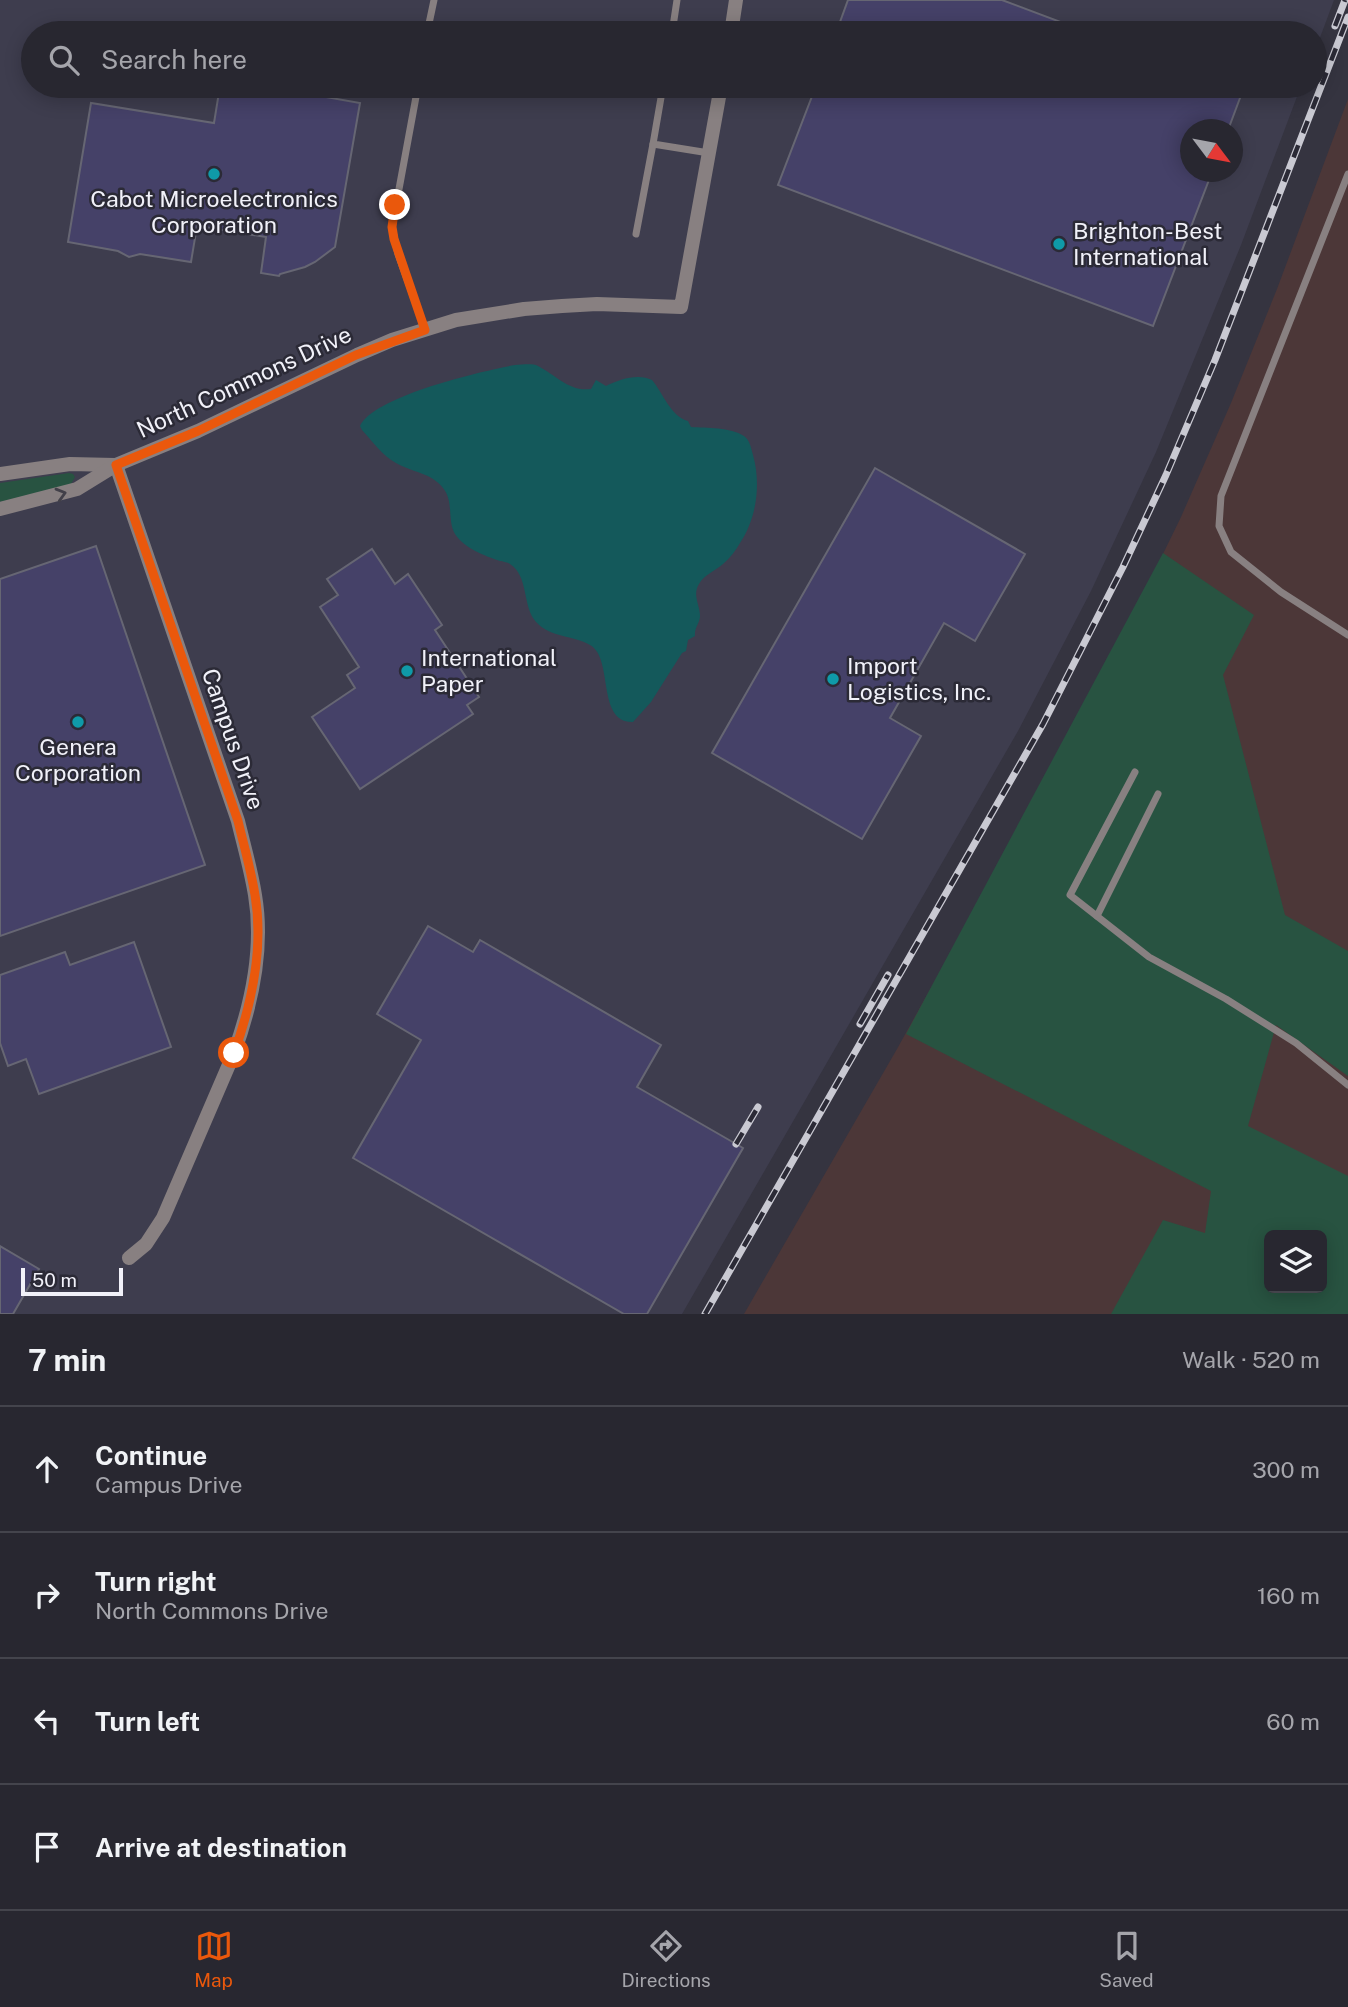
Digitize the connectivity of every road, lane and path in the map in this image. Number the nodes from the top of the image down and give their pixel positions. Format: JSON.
{"nodes":[{"id":1,"x":434,"y":0,"type":"edge"},
{"id":2,"x":677,"y":0,"type":"edge"},
{"id":3,"x":736,"y":0,"type":"edge"},
{"id":4,"x":430,"y":21,"type":"edge"},
{"id":5,"x":674,"y":21,"type":"edge"},
{"id":6,"x":733,"y":21,"type":"edge"},
{"id":7,"x":416,"y":98,"type":"edge"},
{"id":8,"x":661,"y":98,"type":"edge"},
{"id":9,"x":719,"y":98,"type":"edge"},
{"id":10,"x":653,"y":144,"type":"junction"},
{"id":11,"x":709,"y":153,"type":"junction"},
{"id":12,"x":1348,"y":174,"type":"edge"},
{"id":13,"x":636,"y":234,"type":"dead end"},
{"id":14,"x":425,"y":330,"type":"junction"},
{"id":15,"x":116,"y":465,"type":"junction"},
{"id":16,"x":0,"y":474,"type":"edge"},
{"id":17,"x":0,"y":509,"type":"edge"},
{"id":18,"x":1348,"y":635,"type":"edge"},
{"id":19,"x":1135,"y":772,"type":"dead end"},
{"id":20,"x":1158,"y":794,"type":"dead end"},
{"id":21,"x":1097,"y":916,"type":"junction"},
{"id":22,"x":1348,"y":1086,"type":"edge"},
{"id":23,"x":129,"y":1258,"type":"dead end"}],
"edges":[{"from":1,"to":4,"type":"lane"},
{"from":2,"to":5,"type":"lane"},
{"from":3,"to":6,"type":"street"},
{"from":7,"to":14,"type":"lane"},
{"from":8,"to":10,"type":"lane"},
{"from":9,"to":11,"type":"street"},
{"from":10,"to":11,"type":"lane"},
{"from":10,"to":13,"type":"lane"},
{"from":11,"to":14,"type":"street","name":"North Commons Drive"},
{"from":12,"to":18,"type":"lane"},
{"from":14,"to":15,"type":"street","name":"North Commons Drive"},
{"from":15,"to":16,"type":"street"},
{"from":17,"to":15,"type":"street","one_way":true},
{"from":15,"to":23,"type":"street","name":"Campus Drive"},
{"from":19,"to":21,"type":"lane"},
{"from":20,"to":21,"type":"lane"},
{"from":21,"to":22,"type":"lane"}]}
